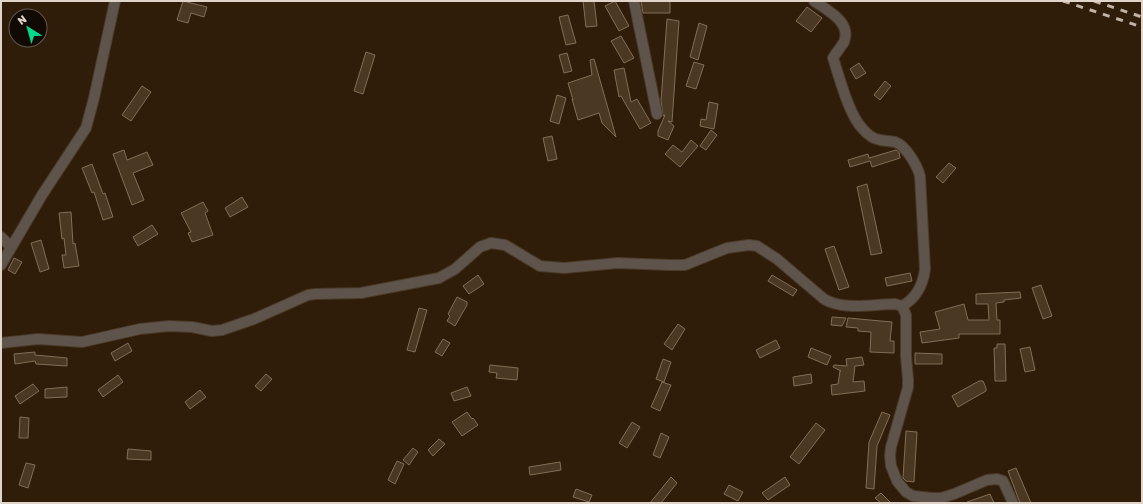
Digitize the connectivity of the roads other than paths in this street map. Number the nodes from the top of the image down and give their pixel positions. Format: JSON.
{"nodes":[{"id":1,"x":116,"y":1,"type":"edge"},
{"id":2,"x":634,"y":1,"type":"edge"},
{"id":3,"x":814,"y":1,"type":"edge"},
{"id":4,"x":657,"y":114,"type":"dead end"},
{"id":5,"x":1,"y":237,"type":"edge"},
{"id":6,"x":12,"y":247,"type":"junction"},
{"id":7,"x":1,"y":265,"type":"edge"},
{"id":8,"x":902,"y":306,"type":"junction"},
{"id":9,"x":1,"y":343,"type":"edge"},
{"id":10,"x":1013,"y":503,"type":"edge"}],
"edges":[{"from":1,"to":6,"type":"street"},
{"from":2,"to":4,"type":"street"},
{"from":3,"to":8,"type":"street"},
{"from":5,"to":6,"type":"street"},
{"from":6,"to":7,"type":"street"},
{"from":8,"to":9,"type":"street"},
{"from":8,"to":10,"type":"street"}]}
